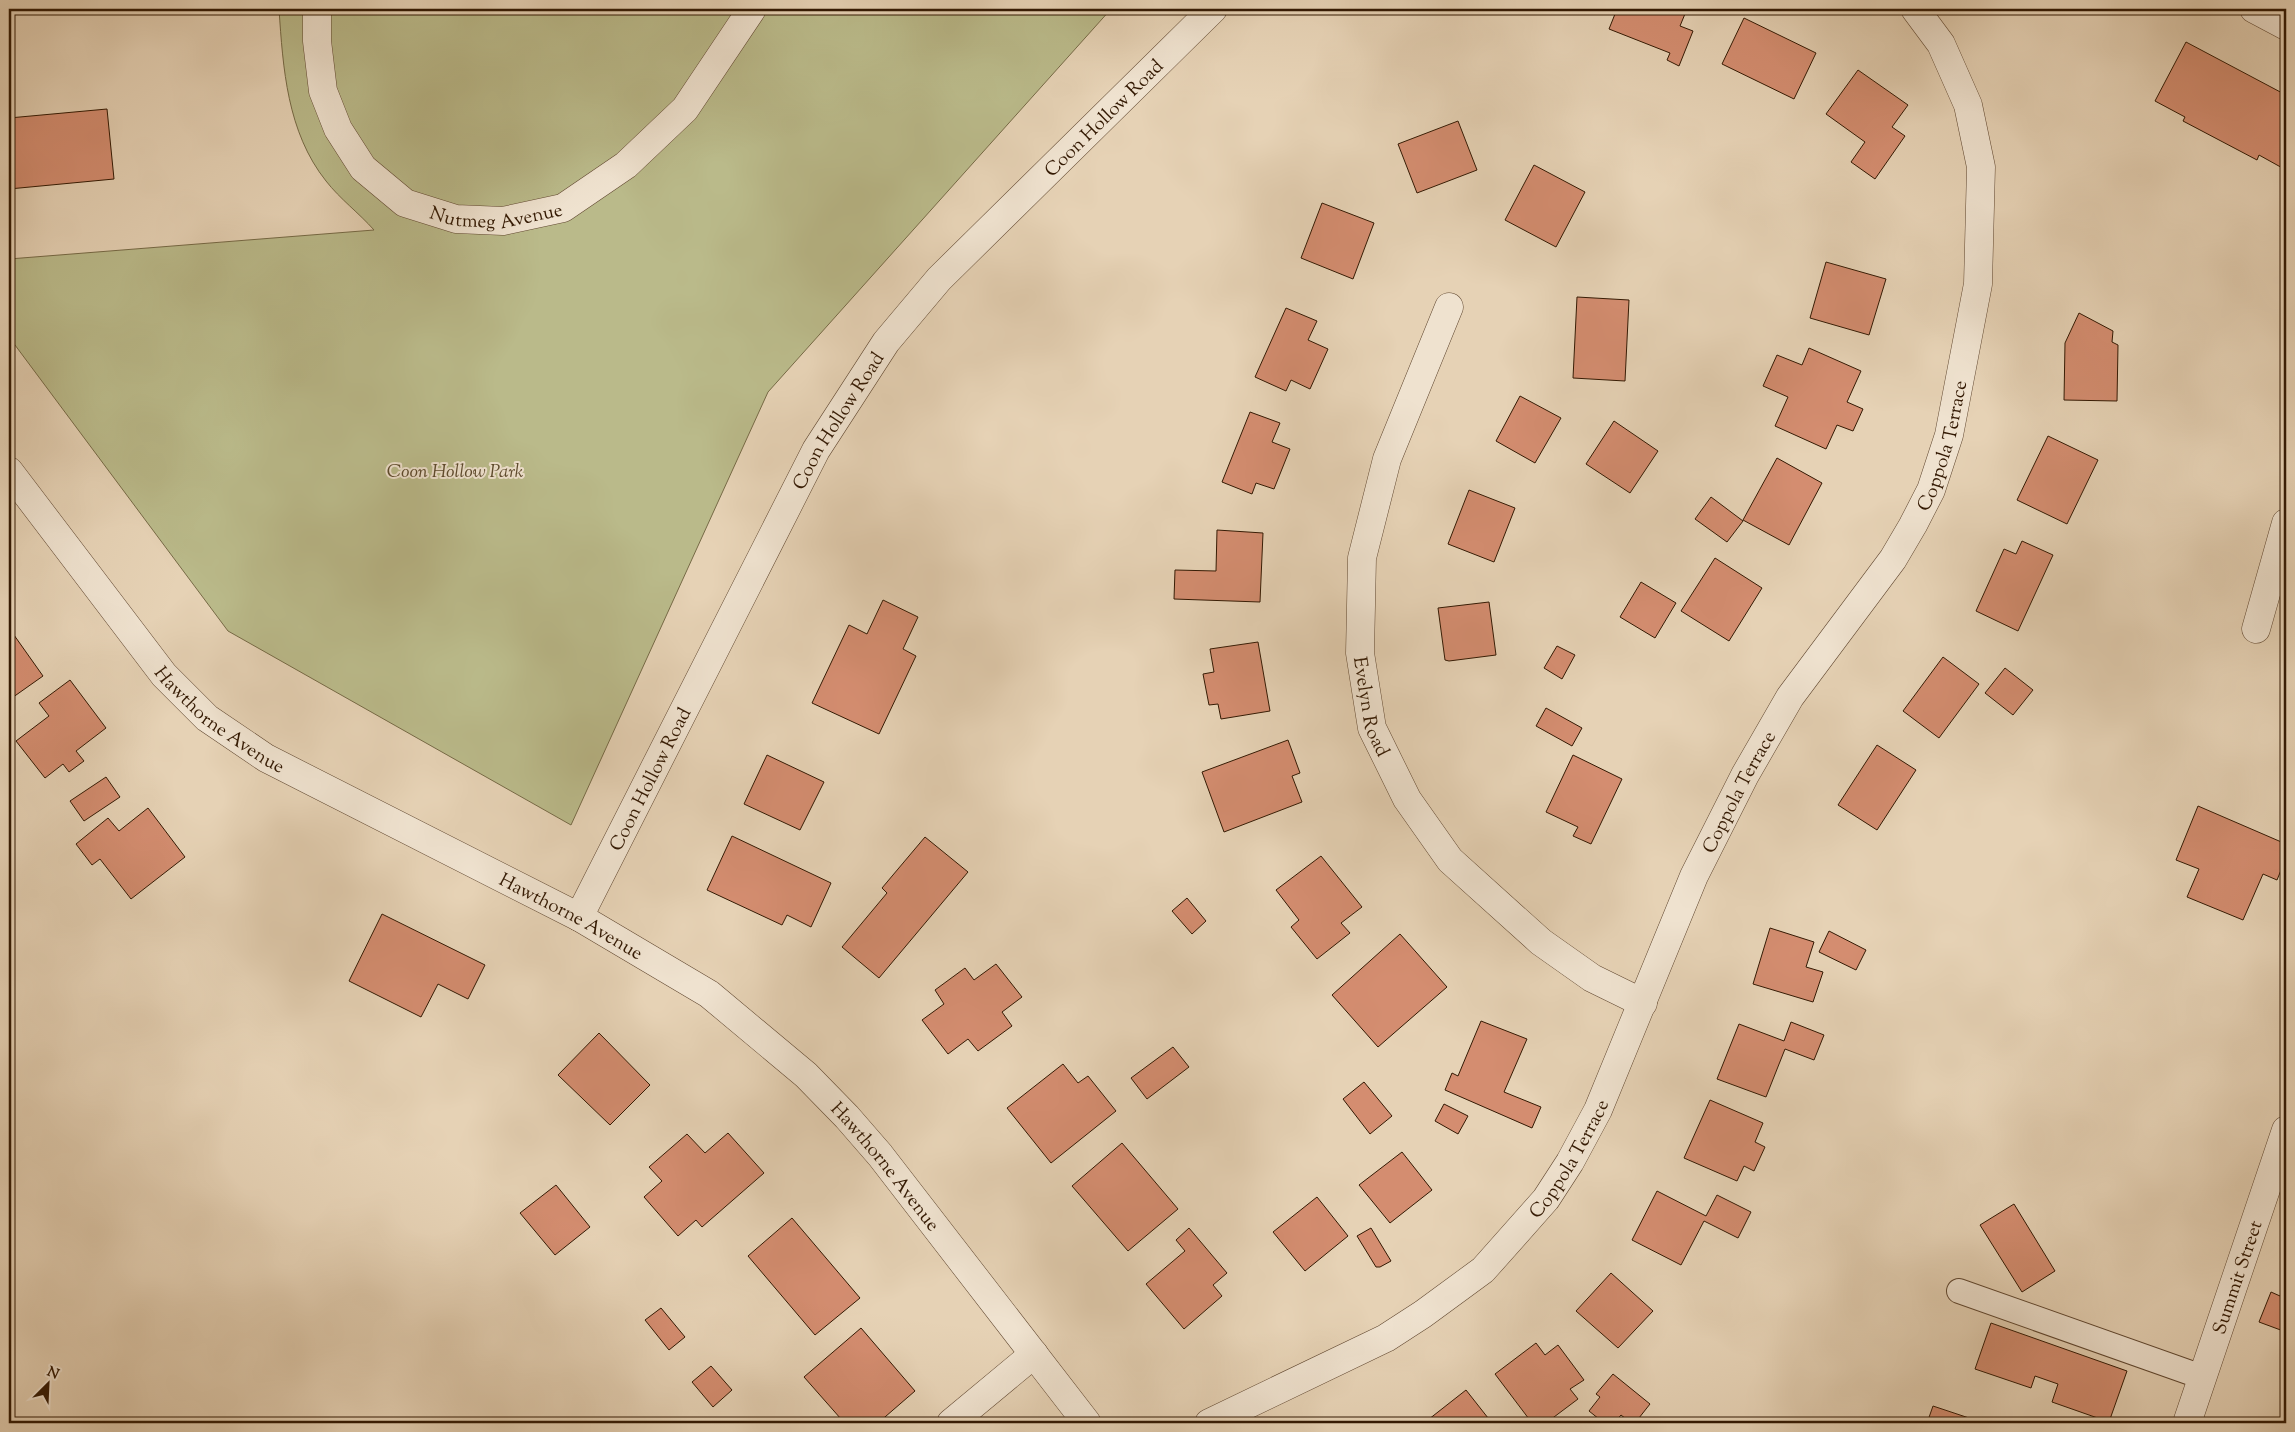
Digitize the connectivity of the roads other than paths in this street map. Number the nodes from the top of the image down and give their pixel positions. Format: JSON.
{"nodes":[{"id":1,"x":316,"y":9,"type":"edge"},
{"id":2,"x":752,"y":9,"type":"edge"},
{"id":3,"x":1212,"y":9,"type":"edge"},
{"id":4,"x":1915,"y":9,"type":"edge"},
{"id":5,"x":2254,"y":9,"type":"edge"},
{"id":6,"x":2286,"y":26,"type":"edge"},
{"id":7,"x":1449,"y":307,"type":"dead end"},
{"id":8,"x":9,"y":472,"type":"edge"},
{"id":9,"x":2286,"y":523,"type":"edge"},
{"id":10,"x":2256,"y":629,"type":"dead end"},
{"id":11,"x":579,"y":917,"type":"junction"},
{"id":12,"x":1643,"y":1003,"type":"junction"},
{"id":13,"x":2286,"y":1130,"type":"edge"},
{"id":14,"x":1959,"y":1291,"type":"dead end"},
{"id":15,"x":1034,"y":1354,"type":"junction"},
{"id":16,"x":2202,"y":1377,"type":"junction"},
{"id":17,"x":951,"y":1423,"type":"edge"},
{"id":18,"x":1088,"y":1423,"type":"edge"},
{"id":19,"x":1209,"y":1423,"type":"edge"},
{"id":20,"x":2187,"y":1423,"type":"edge"}],
"edges":[{"from":1,"to":2,"type":"street","name":"Nutmeg Avenue"},
{"from":3,"to":11,"type":"street","name":"Coon Hollow Road"},
{"from":4,"to":12,"type":"street","name":"Coppola Terrace"},
{"from":5,"to":6,"type":"street"},
{"from":7,"to":12,"type":"street","name":"Evelyn Road"},
{"from":8,"to":11,"type":"street","name":"Hawthorne Avenue"},
{"from":9,"to":10,"type":"street"},
{"from":11,"to":15,"type":"street","name":"Hawthorne Avenue"},
{"from":12,"to":19,"type":"street","name":"Coppola Terrace"},
{"from":13,"to":16,"type":"street","name":"Summit Street"},
{"from":14,"to":16,"type":"lane"},
{"from":15,"to":17,"type":"street"},
{"from":15,"to":18,"type":"street","name":"Hawthorne Avenue"},
{"from":16,"to":20,"type":"street","name":"Summit Street"}]}
